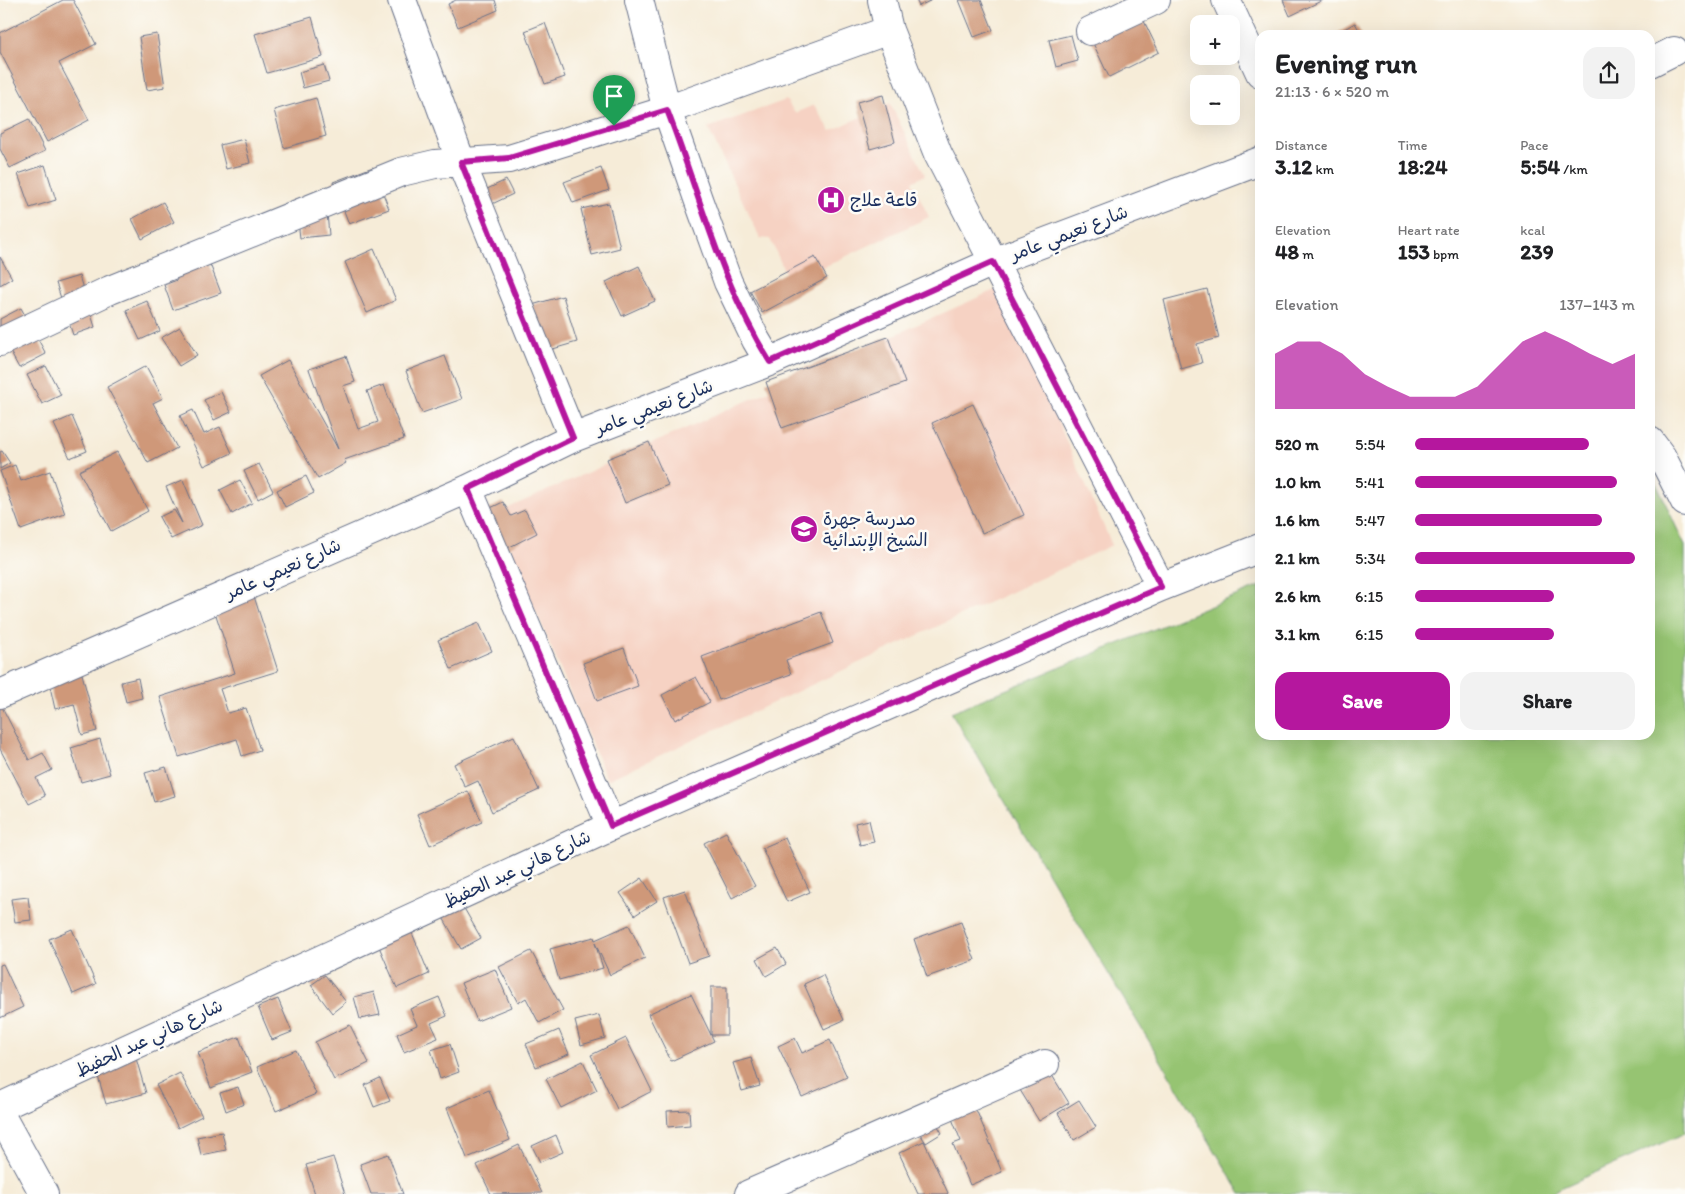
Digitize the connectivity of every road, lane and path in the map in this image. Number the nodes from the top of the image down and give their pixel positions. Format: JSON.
{"nodes":[{"id":1,"x":402,"y":0,"type":"edge"},
{"id":2,"x":639,"y":0,"type":"edge"},
{"id":3,"x":882,"y":0,"type":"edge"},
{"id":4,"x":1156,"y":0,"type":"edge"},
{"id":5,"x":1226,"y":0,"type":"edge"},
{"id":6,"x":889,"y":30,"type":"junction"},
{"id":7,"x":1090,"y":31,"type":"dead end"},
{"id":8,"x":1255,"y":62,"type":"edge"},
{"id":9,"x":667,"y":110,"type":"junction"},
{"id":10,"x":461,"y":162,"type":"junction"},
{"id":11,"x":1255,"y":163,"type":"edge"},
{"id":12,"x":993,"y":262,"type":"junction"},
{"id":13,"x":0,"y":342,"type":"edge"},
{"id":14,"x":770,"y":362,"type":"junction"},
{"id":15,"x":573,"y":438,"type":"junction"},
{"id":16,"x":1655,"y":448,"type":"edge"},
{"id":17,"x":468,"y":489,"type":"junction"},
{"id":18,"x":1685,"y":502,"type":"edge"},
{"id":19,"x":1255,"y":550,"type":"edge"},
{"id":20,"x":1161,"y":587,"type":"junction"},
{"id":21,"x":0,"y":694,"type":"edge"},
{"id":22,"x":611,"y":826,"type":"junction"},
{"id":23,"x":1045,"y":1064,"type":"dead end"},
{"id":24,"x":0,"y":1107,"type":"edge"},
{"id":25,"x":0,"y":1114,"type":"edge"},
{"id":26,"x":44,"y":1194,"type":"edge"},
{"id":27,"x":749,"y":1194,"type":"edge"}],
"edges":[{"from":1,"to":10,"type":"street"},
{"from":2,"to":9,"type":"street"},
{"from":3,"to":6,"type":"street"},
{"from":4,"to":7,"type":"street"},
{"from":5,"to":8,"type":"street"},
{"from":6,"to":9,"type":"street"},
{"from":6,"to":12,"type":"street"},
{"from":9,"to":10,"type":"street"},
{"from":9,"to":14,"type":"street"},
{"from":10,"to":13,"type":"street"},
{"from":10,"to":15,"type":"street"},
{"from":11,"to":12,"type":"street","name":"شارع نعيمي عامر"},
{"from":12,"to":14,"type":"street","name":"شارع نعيمي عامر"},
{"from":12,"to":20,"type":"street"},
{"from":14,"to":15,"type":"street","name":"شارع نعيمي عامر"},
{"from":15,"to":17,"type":"street","name":"شارع نعيمي عامر"},
{"from":16,"to":18,"type":"street"},
{"from":17,"to":21,"type":"street","name":"شارع نعيمي عامر"},
{"from":17,"to":22,"type":"street"},
{"from":19,"to":20,"type":"street","name":"شارع هاني عبد الحفيظ"},
{"from":20,"to":22,"type":"street","name":"شارع هاني عبد الحفيظ"},
{"from":22,"to":24,"type":"street","name":"شارع هاني عبد الحفيظ"},
{"from":23,"to":27,"type":"street"},
{"from":25,"to":26,"type":"street"}]}
